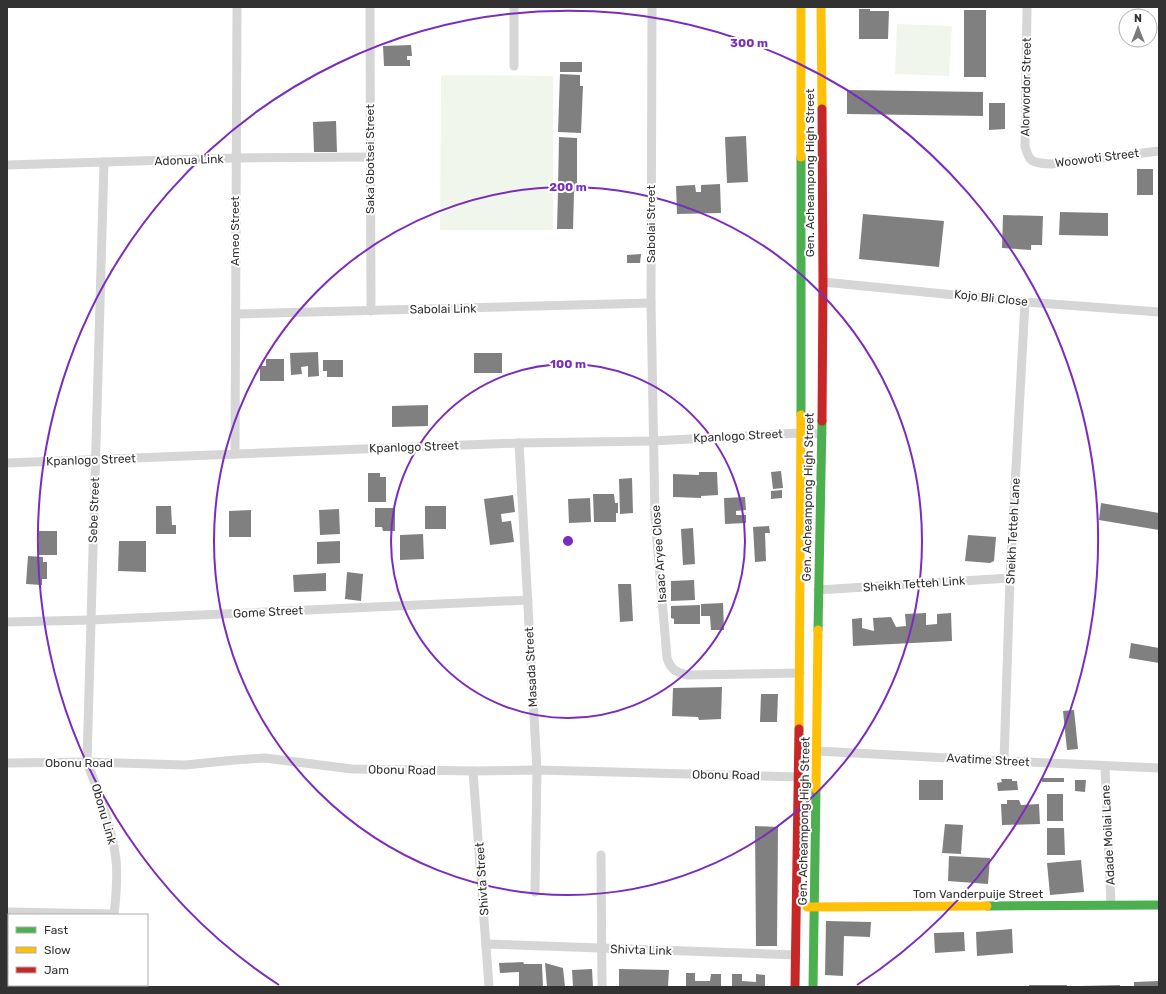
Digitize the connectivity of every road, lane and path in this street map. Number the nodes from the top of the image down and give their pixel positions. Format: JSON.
{"nodes":[{"id":1,"x":236,"y":7,"type":"edge"},
{"id":2,"x":370,"y":7,"type":"edge"},
{"id":3,"x":514,"y":7,"type":"edge"},
{"id":4,"x":652,"y":7,"type":"edge"},
{"id":5,"x":801,"y":7,"type":"edge"},
{"id":6,"x":821,"y":7,"type":"edge"},
{"id":7,"x":1027,"y":7,"type":"edge"},
{"id":8,"x":514,"y":66,"type":"dead end"},
{"id":9,"x":1159,"y":151,"type":"edge"},
{"id":10,"x":370,"y":157,"type":"junction"},
{"id":11,"x":235,"y":158,"type":"junction"},
{"id":12,"x":104,"y":162,"type":"junction"},
{"id":13,"x":1035,"y":163,"type":"joint"},
{"id":14,"x":7,"y":165,"type":"edge"},
{"id":15,"x":823,"y":282,"type":"junction"},
{"id":16,"x":1025,"y":302,"type":"junction"},
{"id":17,"x":651,"y":303,"type":"junction"},
{"id":18,"x":370,"y":311,"type":"junction"},
{"id":19,"x":1159,"y":312,"type":"edge"},
{"id":20,"x":236,"y":314,"type":"junction"},
{"id":21,"x":801,"y":432,"type":"junction"},
{"id":22,"x":822,"y":434,"type":"junction"},
{"id":23,"x":653,"y":441,"type":"junction"},
{"id":24,"x":519,"y":443,"type":"junction"},
{"id":25,"x":235,"y":454,"type":"junction"},
{"id":26,"x":96,"y":460,"type":"junction"},
{"id":27,"x":7,"y":463,"type":"edge"},
{"id":28,"x":1010,"y":578,"type":"junction"},
{"id":29,"x":818,"y":590,"type":"junction"},
{"id":30,"x":528,"y":600,"type":"junction"},
{"id":31,"x":90,"y":620,"type":"junction"},
{"id":32,"x":7,"y":622,"type":"edge"},
{"id":33,"x":800,"y":673,"type":"junction"},
{"id":34,"x":817,"y":751,"type":"junction"},
{"id":35,"x":1004,"y":761,"type":"junction"},
{"id":36,"x":87,"y":762,"type":"junction"},
{"id":37,"x":7,"y":763,"type":"edge"},
{"id":38,"x":1105,"y":766,"type":"junction"},
{"id":39,"x":1159,"y":768,"type":"edge"},
{"id":40,"x":537,"y":770,"type":"junction"},
{"id":41,"x":473,"y":771,"type":"junction"},
{"id":42,"x":799,"y":777,"type":"junction"},
{"id":43,"x":601,"y":855,"type":"dead end"},
{"id":44,"x":535,"y":892,"type":"dead end"},
{"id":45,"x":1111,"y":905,"type":"junction"},
{"id":46,"x":1159,"y":905,"type":"edge"},
{"id":47,"x":797,"y":906,"type":"junction"},
{"id":48,"x":815,"y":907,"type":"junction"},
{"id":49,"x":7,"y":912,"type":"edge"},
{"id":50,"x":78,"y":914,"type":"edge"},
{"id":51,"x":114,"y":914,"type":"edge"},
{"id":52,"x":486,"y":944,"type":"junction"},
{"id":53,"x":602,"y":949,"type":"junction"},
{"id":54,"x":796,"y":955,"type":"junction"},
{"id":55,"x":489,"y":987,"type":"edge"},
{"id":56,"x":602,"y":987,"type":"edge"},
{"id":57,"x":795,"y":987,"type":"edge"},
{"id":58,"x":813,"y":987,"type":"edge"}],
"edges":[{"from":1,"to":11,"type":"street","name":"Ameo Street"},
{"from":2,"to":10,"type":"street","name":"Saka Gbotsei Street"},
{"from":3,"to":8,"type":"street"},
{"from":4,"to":17,"type":"street","name":"Sabolai Street"},
{"from":5,"to":21,"type":"main road","name":"Gen. Acheampong High Street"},
{"from":6,"to":15,"type":"main road","name":"Gen. Acheampong High Street"},
{"from":7,"to":13,"type":"street","name":"Alorwordor Street"},
{"from":9,"to":13,"type":"street","name":"Woowoti Street"},
{"from":10,"to":11,"type":"street","name":"Adonua Link"},
{"from":10,"to":18,"type":"street","name":"Saka Gbotsei Street"},
{"from":11,"to":12,"type":"street","name":"Adonua Link"},
{"from":11,"to":20,"type":"street","name":"Ameo Street"},
{"from":12,"to":14,"type":"street","name":"Adonua Link"},
{"from":12,"to":26,"type":"street","name":"Sebe Street"},
{"from":15,"to":16,"type":"street","name":"Kojo Bli Close"},
{"from":15,"to":22,"type":"main road","name":"Gen. Acheampong High Street"},
{"from":16,"to":19,"type":"street","name":"Kojo Bli Close"},
{"from":16,"to":28,"type":"street","name":"Sheikh Tetteh Lane"},
{"from":17,"to":18,"type":"street","name":"Sabolai Link"},
{"from":17,"to":23,"type":"street","name":"Sabolai Street"},
{"from":18,"to":20,"type":"street","name":"Sabolai Link"},
{"from":20,"to":25,"type":"street","name":"Ameo Street"},
{"from":21,"to":22,"type":"street","name":"Kpanlogo Street"},
{"from":21,"to":23,"type":"street","name":"Kpanlogo Street"},
{"from":21,"to":33,"type":"main road","name":"Gen. Acheampong High Street"},
{"from":22,"to":29,"type":"main road","name":"Gen. Acheampong High Street"},
{"from":23,"to":24,"type":"street","name":"Kpanlogo Street"},
{"from":23,"to":33,"type":"street","name":"Isaac Aryee Close"},
{"from":24,"to":25,"type":"street","name":"Kpanlogo Street"},
{"from":24,"to":30,"type":"street","name":"Masada Street"},
{"from":25,"to":26,"type":"street","name":"Kpanlogo Street"},
{"from":26,"to":27,"type":"street","name":"Kpanlogo Street"},
{"from":26,"to":31,"type":"street","name":"Sebe Street"},
{"from":28,"to":29,"type":"street","name":"Sheikh Tetteh Link"},
{"from":28,"to":35,"type":"street","name":"Sheikh Tetteh Lane"},
{"from":29,"to":34,"type":"main road","name":"Gen. Acheampong High Street"},
{"from":30,"to":31,"type":"street","name":"Gome Street"},
{"from":30,"to":40,"type":"street","name":"Masada Street"},
{"from":31,"to":32,"type":"street","name":"Gome Street"},
{"from":31,"to":36,"type":"street","name":"Sebe Street"},
{"from":33,"to":42,"type":"main road","name":"Gen. Acheampong High Street"},
{"from":34,"to":35,"type":"street","name":"Avatime Street"},
{"from":34,"to":48,"type":"main road","name":"Gen. Acheampong High Street"},
{"from":35,"to":38,"type":"street","name":"Avatime Street"},
{"from":36,"to":37,"type":"street","name":"Obonu Road"},
{"from":36,"to":41,"type":"street","name":"Obonu Road"},
{"from":36,"to":51,"type":"street","name":"Obonu Link"},
{"from":38,"to":39,"type":"street","name":"Avatime Street"},
{"from":38,"to":45,"type":"street","name":"Adade Moilai Lane"},
{"from":40,"to":41,"type":"street","name":"Obonu Road"},
{"from":40,"to":42,"type":"street","name":"Obonu Road"},
{"from":40,"to":44,"type":"street","name":"Masada Street"},
{"from":41,"to":52,"type":"street","name":"Shivta Street"},
{"from":42,"to":47,"type":"main road","name":"Gen. Acheampong High Street"},
{"from":43,"to":53,"type":"street"},
{"from":45,"to":46,"type":"main road","name":"Tom Vanderpuije Street"},
{"from":45,"to":48,"type":"main road","name":"Tom Vanderpuije Street"},
{"from":47,"to":48,"type":"main road","name":"Tom Vanderpuije Street"},
{"from":47,"to":54,"type":"main road","name":"Gen. Acheampong High Street"},
{"from":48,"to":58,"type":"main road","name":"Gen. Acheampong High Street"},
{"from":49,"to":50,"type":"street"},
{"from":52,"to":53,"type":"street","name":"Shivta Link"},
{"from":52,"to":55,"type":"street","name":"Shivta Street"},
{"from":53,"to":54,"type":"street","name":"Shivta Link"},
{"from":53,"to":56,"type":"street"},
{"from":54,"to":57,"type":"main road","name":"Gen. Acheampong High Street"}]}
